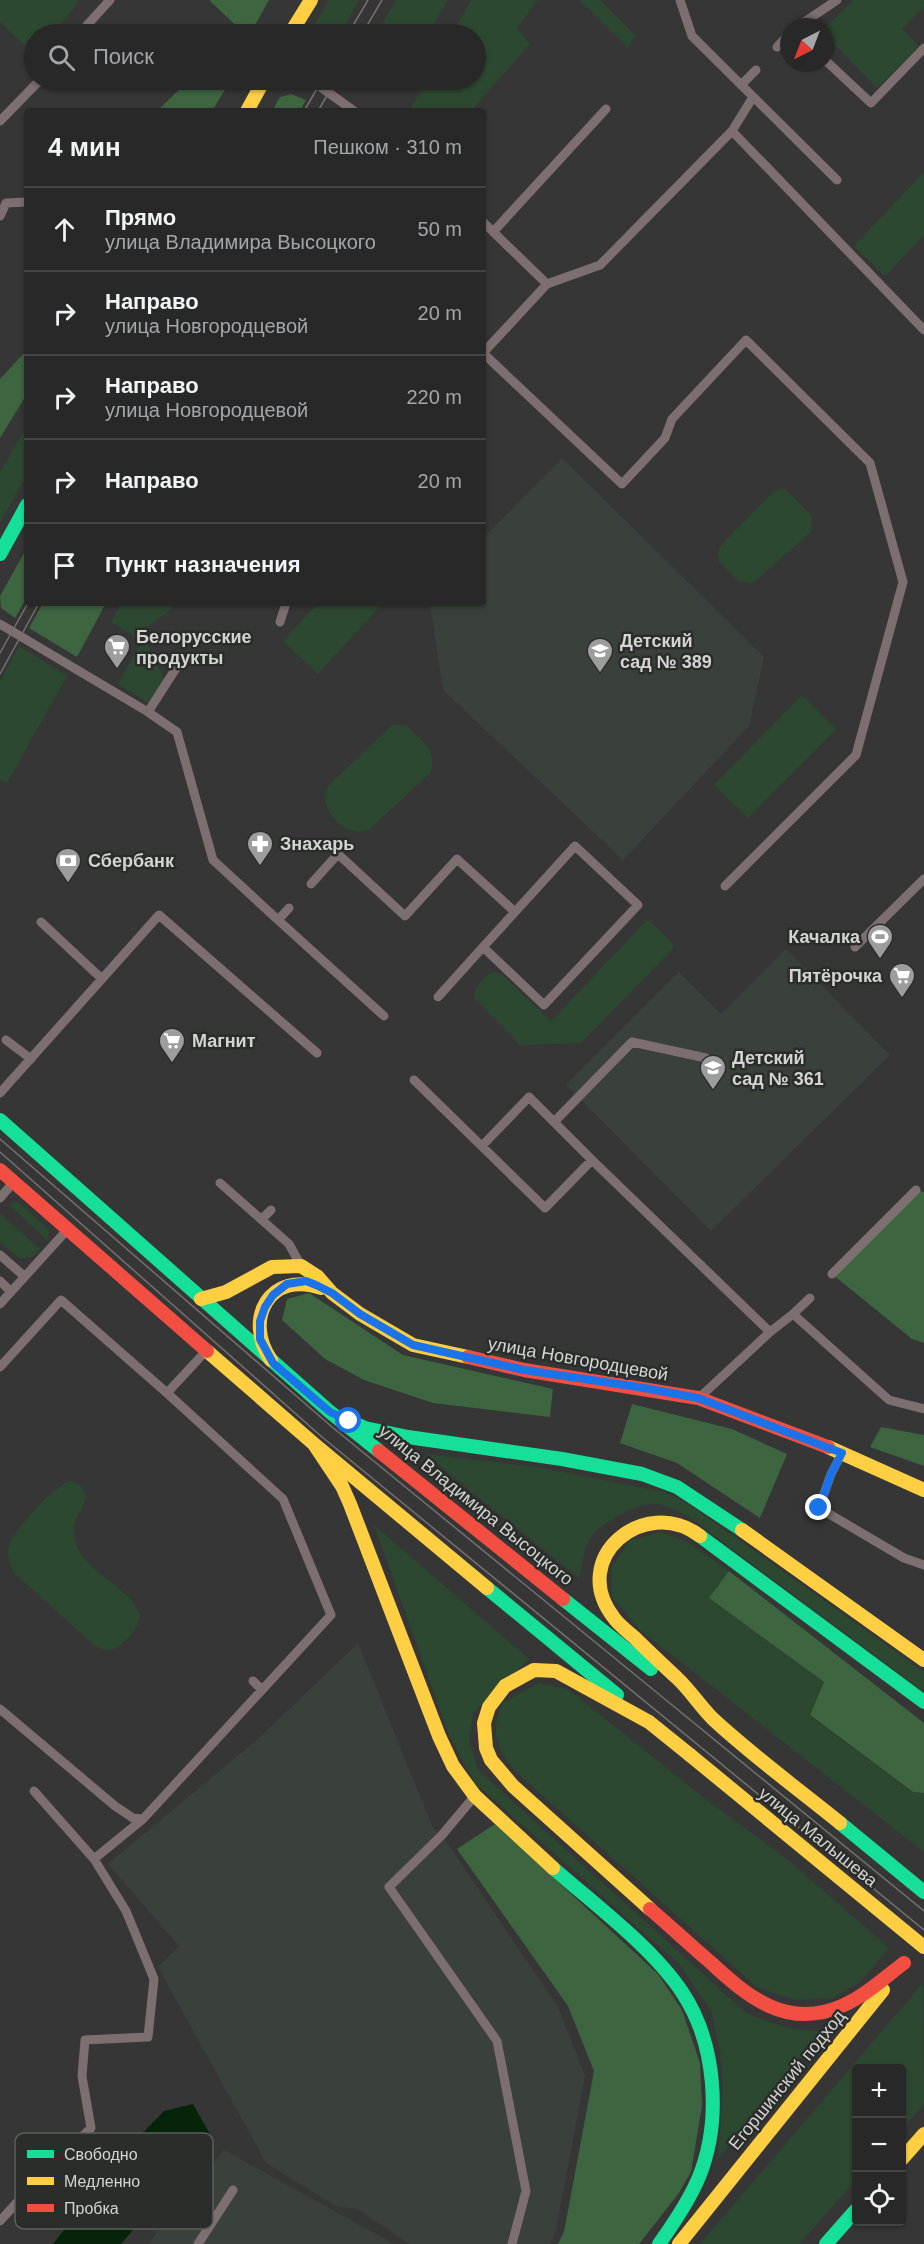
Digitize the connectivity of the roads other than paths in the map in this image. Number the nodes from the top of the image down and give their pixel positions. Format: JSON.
{"nodes":[{"id":1,"x":110,"y":0,"type":"edge"},
{"id":2,"x":311,"y":0,"type":"edge"},
{"id":3,"x":680,"y":0,"type":"edge"},
{"id":4,"x":837,"y":0,"type":"edge"},
{"id":5,"x":810,"y":18,"type":"edge"},
{"id":6,"x":89,"y":24,"type":"edge"},
{"id":7,"x":296,"y":24,"type":"edge"},
{"id":8,"x":780,"y":44,"type":"edge"},
{"id":9,"x":777,"y":47,"type":"dead end"},
{"id":10,"x":924,"y":48,"type":"edge"},
{"id":11,"x":834,"y":68,"type":"edge"},
{"id":12,"x":756,"y":70,"type":"dead end"},
{"id":13,"x":741,"y":85,"type":"junction"},
{"id":14,"x":30,"y":90,"type":"edge"},
{"id":15,"x":259,"y":90,"type":"edge"},
{"id":16,"x":324,"y":90,"type":"edge"},
{"id":17,"x":753,"y":98,"type":"junction"},
{"id":18,"x":249,"y":108,"type":"edge"},
{"id":19,"x":350,"y":108,"type":"edge"},
{"id":20,"x":606,"y":109,"type":"dead end"},
{"id":21,"x":0,"y":121,"type":"edge"},
{"id":22,"x":732,"y":131,"type":"junction"},
{"id":23,"x":837,"y":180,"type":"dead end"},
{"id":24,"x":3,"y":200,"type":"edge"},
{"id":25,"x":24,"y":202,"type":"edge"},
{"id":26,"x":0,"y":216,"type":"edge"},
{"id":27,"x":486,"y":225,"type":"edge"},
{"id":28,"x":493,"y":232,"type":"junction"},
{"id":29,"x":547,"y":285,"type":"junction"},
{"id":30,"x":924,"y":330,"type":"edge"},
{"id":31,"x":486,"y":350,"type":"edge"},
{"id":32,"x":486,"y":356,"type":"edge"},
{"id":33,"x":24,"y":510,"type":"edge"},
{"id":34,"x":0,"y":554,"type":"edge"},
{"id":35,"x":285,"y":606,"type":"edge"},
{"id":36,"x":280,"y":622,"type":"dead end"},
{"id":37,"x":0,"y":624,"type":"edge"},
{"id":38,"x":180,"y":662,"type":"dead end"},
{"id":39,"x":148,"y":712,"type":"junction"},
{"id":40,"x":924,"y":879,"type":"edge"},
{"id":41,"x":311,"y":884,"type":"dead end"},
{"id":42,"x":725,"y":886,"type":"dead end"},
{"id":43,"x":289,"y":908,"type":"dead end"},
{"id":44,"x":514,"y":912,"type":"junction"},
{"id":45,"x":279,"y":920,"type":"junction"},
{"id":46,"x":41,"y":922,"type":"dead end"},
{"id":47,"x":483,"y":947,"type":"junction"},
{"id":48,"x":855,"y":947,"type":"dead end"},
{"id":49,"x":102,"y":979,"type":"junction"},
{"id":50,"x":438,"y":997,"type":"dead end"},
{"id":51,"x":384,"y":1016,"type":"dead end"},
{"id":52,"x":6,"y":1040,"type":"dead end"},
{"id":53,"x":317,"y":1053,"type":"dead end"},
{"id":54,"x":706,"y":1058,"type":"dead end"},
{"id":55,"x":31,"y":1059,"type":"junction"},
{"id":56,"x":414,"y":1080,"type":"dead end"},
{"id":57,"x":0,"y":1093,"type":"edge"},
{"id":58,"x":0,"y":1120,"type":"edge"},
{"id":59,"x":554,"y":1122,"type":"junction"},
{"id":60,"x":482,"y":1146,"type":"junction"},
{"id":61,"x":592,"y":1160,"type":"junction"},
{"id":62,"x":0,"y":1170,"type":"edge"},
{"id":63,"x":14,"y":1182,"type":"junction"},
{"id":64,"x":220,"y":1183,"type":"dead end"},
{"id":65,"x":916,"y":1190,"type":"dead end"},
{"id":66,"x":0,"y":1198,"type":"edge"},
{"id":67,"x":271,"y":1210,"type":"dead end"},
{"id":68,"x":262,"y":1219,"type":"junction"},
{"id":69,"x":67,"y":1230,"type":"junction"},
{"id":70,"x":0,"y":1255,"type":"edge"},
{"id":71,"x":301,"y":1266,"type":"junction"},
{"id":72,"x":832,"y":1274,"type":"dead end"},
{"id":73,"x":24,"y":1276,"type":"junction"},
{"id":74,"x":0,"y":1281,"type":"edge"},
{"id":75,"x":11,"y":1292,"type":"junction"},
{"id":76,"x":332,"y":1293,"type":"junction"},
{"id":77,"x":810,"y":1298,"type":"dead end"},
{"id":78,"x":201,"y":1299,"type":"junction"},
{"id":79,"x":0,"y":1304,"type":"edge"},
{"id":80,"x":793,"y":1314,"type":"junction"},
{"id":81,"x":770,"y":1332,"type":"junction"},
{"id":82,"x":207,"y":1351,"type":"junction"},
{"id":83,"x":273,"y":1363,"type":"junction"},
{"id":84,"x":0,"y":1367,"type":"edge"},
{"id":85,"x":167,"y":1393,"type":"junction"},
{"id":86,"x":698,"y":1398,"type":"junction"},
{"id":87,"x":924,"y":1409,"type":"edge"},
{"id":88,"x":330,"y":1412,"type":"junction"},
{"id":89,"x":314,"y":1444,"type":"junction"},
{"id":90,"x":842,"y":1453,"type":"junction"},
{"id":91,"x":924,"y":1490,"type":"edge"},
{"id":92,"x":924,"y":1565,"type":"edge"},
{"id":93,"x":924,"y":1660,"type":"edge"},
{"id":94,"x":253,"y":1681,"type":"dead end"},
{"id":95,"x":262,"y":1690,"type":"junction"},
{"id":96,"x":924,"y":1702,"type":"edge"},
{"id":97,"x":0,"y":1709,"type":"edge"},
{"id":98,"x":715,"y":1720,"type":"junction"},
{"id":99,"x":649,"y":1722,"type":"junction"},
{"id":100,"x":34,"y":1791,"type":"dead end"},
{"id":101,"x":475,"y":1796,"type":"junction"},
{"id":102,"x":143,"y":1819,"type":"junction"},
{"id":103,"x":94,"y":1859,"type":"junction"},
{"id":104,"x":924,"y":1892,"type":"edge"},
{"id":105,"x":924,"y":1939,"type":"edge"},
{"id":106,"x":924,"y":1947,"type":"edge"},
{"id":107,"x":904,"y":1964,"type":"junction"},
{"id":108,"x":86,"y":2133,"type":"edge"},
{"id":109,"x":924,"y":2134,"type":"edge"},
{"id":110,"x":906,"y":2154,"type":"edge"},
{"id":111,"x":233,"y":2190,"type":"dead end"},
{"id":112,"x":15,"y":2205,"type":"edge"},
{"id":113,"x":852,"y":2215,"type":"edge"},
{"id":114,"x":0,"y":2221,"type":"edge"},
{"id":115,"x":213,"y":2221,"type":"edge"},
{"id":116,"x":208,"y":2229,"type":"edge"},
{"id":117,"x":198,"y":2244,"type":"edge"},
{"id":118,"x":512,"y":2244,"type":"edge"},
{"id":119,"x":658,"y":2244,"type":"edge"},
{"id":120,"x":679,"y":2244,"type":"edge"},
{"id":121,"x":826,"y":2244,"type":"edge"}],
"edges":[{"from":1,"to":6,"type":"lane"},
{"from":2,"to":7,"type":"main road"},
{"from":3,"to":13,"type":"lane"},
{"from":4,"to":5,"type":"lane"},
{"from":8,"to":9,"type":"lane"},
{"from":10,"to":11,"type":"lane"},
{"from":12,"to":13,"type":"lane"},
{"from":13,"to":17,"type":"lane"},
{"from":14,"to":21,"type":"lane"},
{"from":15,"to":18,"type":"main road"},
{"from":16,"to":19,"type":"lane"},
{"from":17,"to":22,"type":"lane"},
{"from":17,"to":23,"type":"lane"},
{"from":20,"to":28,"type":"lane"},
{"from":22,"to":29,"type":"lane"},
{"from":22,"to":30,"type":"lane"},
{"from":24,"to":25,"type":"lane"},
{"from":24,"to":26,"type":"lane"},
{"from":27,"to":28,"type":"lane"},
{"from":28,"to":29,"type":"lane"},
{"from":29,"to":31,"type":"lane"},
{"from":32,"to":42,"type":"lane"},
{"from":33,"to":34,"type":"main road"},
{"from":35,"to":36,"type":"lane"},
{"from":37,"to":39,"type":"lane"},
{"from":38,"to":39,"type":"lane"},
{"from":39,"to":45,"type":"lane"},
{"from":40,"to":48,"type":"lane"},
{"from":41,"to":44,"type":"lane"},
{"from":43,"to":45,"type":"lane"},
{"from":44,"to":47,"type":"lane"},
{"from":44,"to":47,"type":"lane"},
{"from":45,"to":51,"type":"lane"},
{"from":46,"to":49,"type":"lane"},
{"from":47,"to":50,"type":"lane"},
{"from":49,"to":53,"type":"lane"},
{"from":49,"to":55,"type":"lane"},
{"from":52,"to":55,"type":"lane"},
{"from":54,"to":59,"type":"lane"},
{"from":55,"to":57,"type":"lane"},
{"from":56,"to":60,"type":"lane"},
{"from":58,"to":78,"type":"main road","name":"улица Владимира Высоцкого"},
{"from":59,"to":60,"type":"lane"},
{"from":59,"to":61,"type":"lane"},
{"from":60,"to":61,"type":"lane"},
{"from":61,"to":81,"type":"lane"},
{"from":62,"to":63,"type":"main road"},
{"from":63,"to":66,"type":"lane"},
{"from":63,"to":69,"type":"main road"},
{"from":64,"to":68,"type":"lane"},
{"from":65,"to":72,"type":"lane"},
{"from":67,"to":68,"type":"lane"},
{"from":68,"to":71,"type":"lane"},
{"from":69,"to":73,"type":"lane"},
{"from":69,"to":82,"type":"main road"},
{"from":70,"to":73,"type":"lane"},
{"from":71,"to":76,"type":"main road","name":"улица Новгородцевой"},
{"from":71,"to":78,"type":"main road"},
{"from":73,"to":75,"type":"lane"},
{"from":74,"to":75,"type":"lane"},
{"from":75,"to":79,"type":"lane"},
{"from":76,"to":83,"type":"main road","name":"улица Новгородцевой"},
{"from":76,"to":86,"type":"main road","name":"улица Новгородцевой"},
{"from":77,"to":80,"type":"lane"},
{"from":78,"to":83,"type":"main road","name":"улица Владимира Высоцкого"},
{"from":80,"to":81,"type":"lane"},
{"from":80,"to":87,"type":"lane"},
{"from":81,"to":86,"type":"lane"},
{"from":82,"to":85,"type":"lane"},
{"from":82,"to":89,"type":"main road"},
{"from":83,"to":88,"type":"main road","name":"улица Владимира Высоцкого"},
{"from":84,"to":85,"type":"lane"},
{"from":85,"to":95,"type":"lane"},
{"from":86,"to":90,"type":"main road","name":"улица Новгородцевой"},
{"from":88,"to":93,"type":"main road"},
{"from":88,"to":98,"type":"main road","name":"улица Владимира Высоцкого"},
{"from":89,"to":99,"type":"main road"},
{"from":89,"to":101,"type":"main road"},
{"from":90,"to":91,"type":"main road","name":"улица Новгородцевой"},
{"from":90,"to":92,"type":"lane"},
{"from":94,"to":95,"type":"lane"},
{"from":95,"to":102,"type":"lane"},
{"from":96,"to":98,"type":"main road"},
{"from":97,"to":102,"type":"lane"},
{"from":98,"to":104,"type":"main road","name":"улица Малышева"},
{"from":99,"to":106,"type":"main road","name":"улица Малышева","bridge":true},
{"from":99,"to":107,"type":"main road"},
{"from":100,"to":103,"type":"lane"},
{"from":101,"to":118,"type":"lane"},
{"from":101,"to":119,"type":"main road"},
{"from":102,"to":103,"type":"lane"},
{"from":103,"to":108,"type":"lane"},
{"from":105,"to":107,"type":"main road","name":"Егоршинский подход"},
{"from":107,"to":120,"type":"main road","name":"Егоршинский подход"},
{"from":109,"to":110,"type":"main road"},
{"from":111,"to":115,"type":"lane"},
{"from":112,"to":114,"type":"lane"},
{"from":113,"to":121,"type":"main road"},
{"from":116,"to":117,"type":"lane"}]}
